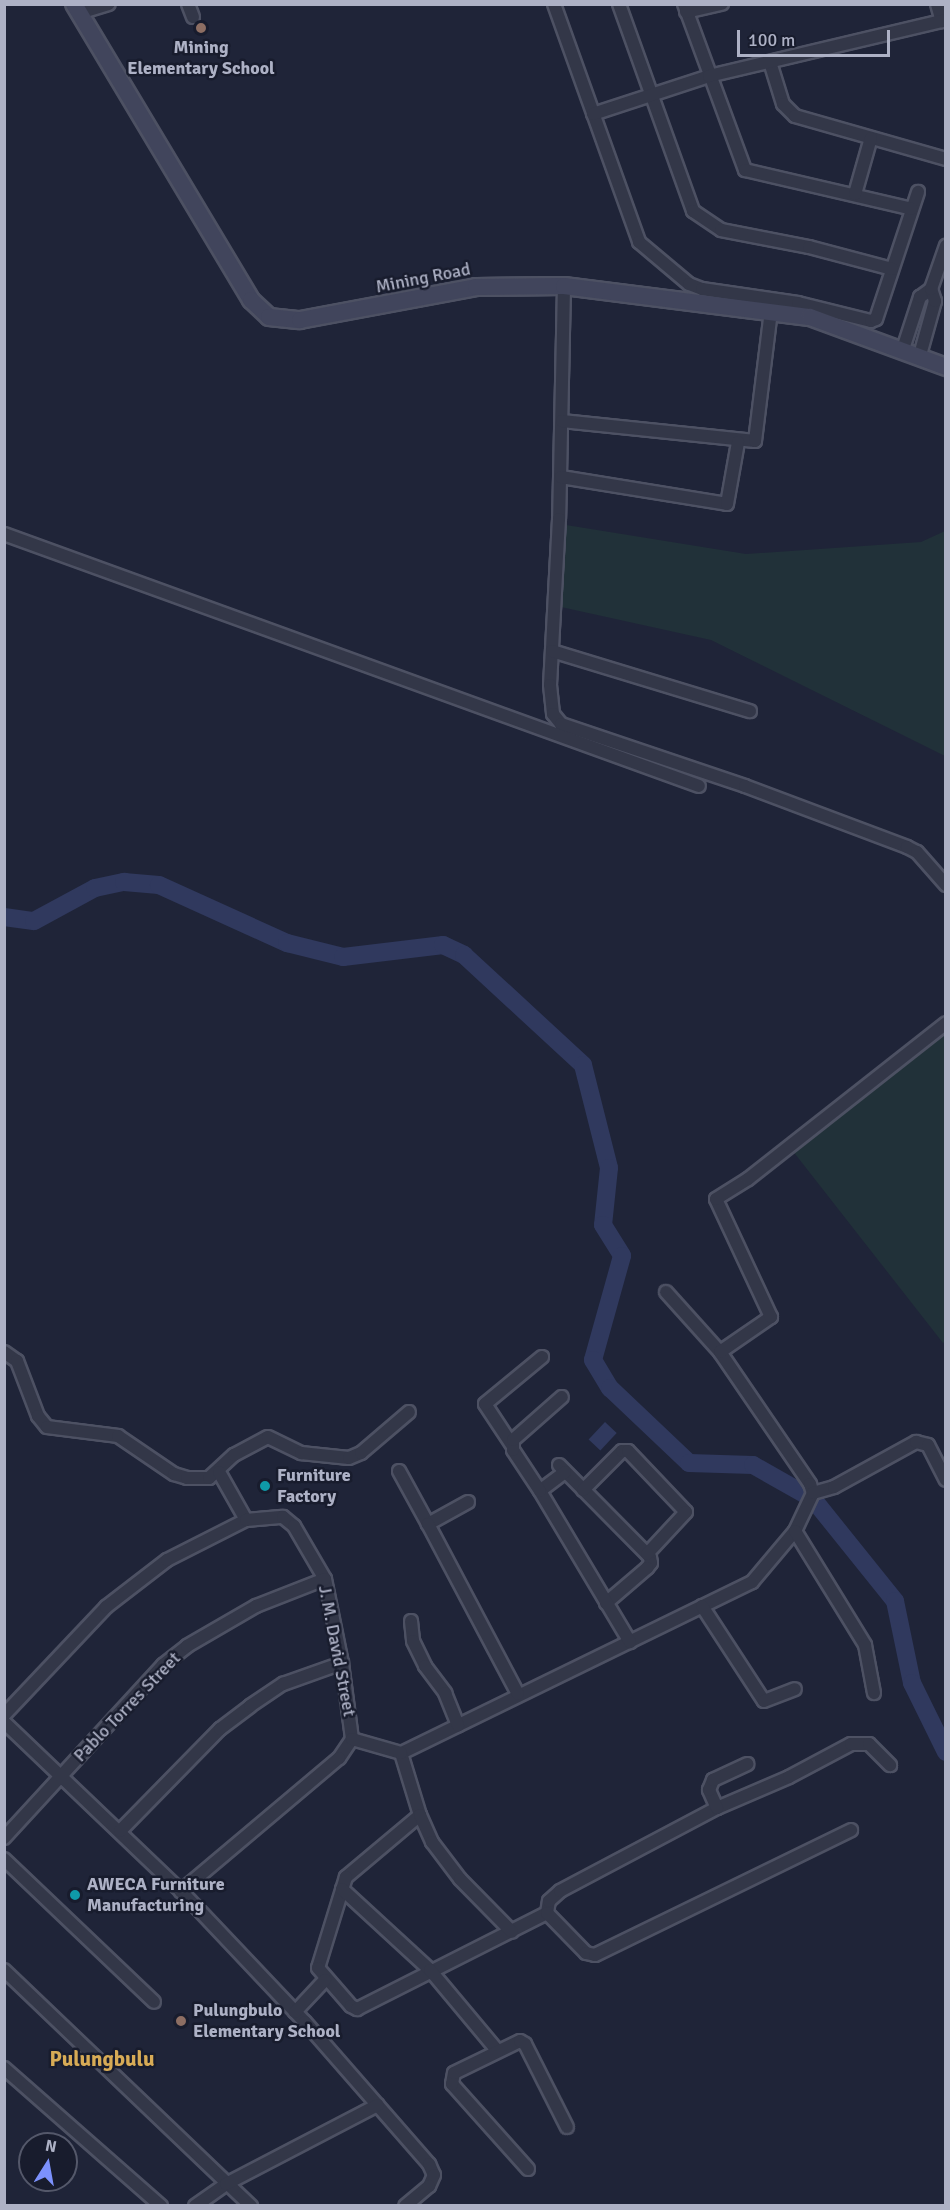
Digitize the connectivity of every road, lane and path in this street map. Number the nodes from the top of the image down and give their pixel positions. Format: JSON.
{"nodes":[{"id":1,"x":109,"y":4,"type":"edge"},
{"id":2,"x":188,"y":4,"type":"edge"},
{"id":3,"x":554,"y":4,"type":"edge"},
{"id":4,"x":619,"y":4,"type":"edge"},
{"id":5,"x":722,"y":4,"type":"edge"},
{"id":6,"x":937,"y":4,"type":"edge"},
{"id":7,"x":685,"y":8,"type":"edge"},
{"id":8,"x":77,"y":9,"type":"edge"},
{"id":9,"x":193,"y":17,"type":"dead end"},
{"id":10,"x":944,"y":20,"type":"edge"},
{"id":11,"x":770,"y":62,"type":"junction"},
{"id":12,"x":709,"y":76,"type":"junction"},
{"id":13,"x":651,"y":94,"type":"junction"},
{"id":14,"x":593,"y":114,"type":"junction"},
{"id":15,"x":871,"y":138,"type":"junction"},
{"id":16,"x":945,"y":159,"type":"edge"},
{"id":17,"x":945,"y":163,"type":"edge"},
{"id":18,"x":945,"y":171,"type":"edge"},
{"id":19,"x":918,"y":192,"type":"dead end"},
{"id":20,"x":855,"y":194,"type":"junction"},
{"id":21,"x":912,"y":209,"type":"junction"},
{"id":22,"x":945,"y":246,"type":"edge"},
{"id":23,"x":892,"y":269,"type":"junction"},
{"id":24,"x":564,"y":286,"type":"junction"},
{"id":25,"x":932,"y":289,"type":"junction"},
{"id":26,"x":771,"y":311,"type":"junction"},
{"id":27,"x":912,"y":324,"type":"junction"},
{"id":28,"x":928,"y":328,"type":"junction"},
{"id":29,"x":903,"y":349,"type":"junction"},
{"id":30,"x":920,"y":355,"type":"junction"},
{"id":31,"x":945,"y":367,"type":"edge"},
{"id":32,"x":562,"y":421,"type":"junction"},
{"id":33,"x":738,"y":442,"type":"junction"},
{"id":34,"x":561,"y":477,"type":"junction"},
{"id":35,"x":4,"y":534,"type":"edge"},
{"id":36,"x":552,"y":651,"type":"junction"},
{"id":37,"x":750,"y":711,"type":"dead end"},
{"id":38,"x":553,"y":714,"type":"junction"},
{"id":39,"x":542,"y":728,"type":"junction"},
{"id":40,"x":699,"y":786,"type":"dead end"},
{"id":41,"x":945,"y":885,"type":"edge"},
{"id":42,"x":945,"y":1023,"type":"edge"},
{"id":43,"x":666,"y":1292,"type":"dead end"},
{"id":44,"x":4,"y":1352,"type":"edge"},
{"id":45,"x":720,"y":1352,"type":"junction"},
{"id":46,"x":542,"y":1356,"type":"dead end"},
{"id":47,"x":562,"y":1397,"type":"dead end"},
{"id":48,"x":410,"y":1412,"type":"dead end"},
{"id":49,"x":512,"y":1445,"type":"junction"},
{"id":50,"x":399,"y":1471,"type":"dead end"},
{"id":51,"x":219,"y":1472,"type":"junction"},
{"id":52,"x":945,"y":1480,"type":"edge"},
{"id":53,"x":583,"y":1490,"type":"junction"},
{"id":54,"x":540,"y":1491,"type":"junction"},
{"id":55,"x":810,"y":1497,"type":"junction"},
{"id":56,"x":468,"y":1502,"type":"dead end"},
{"id":57,"x":246,"y":1520,"type":"junction"},
{"id":58,"x":428,"y":1524,"type":"junction"},
{"id":59,"x":795,"y":1531,"type":"junction"},
{"id":60,"x":647,"y":1554,"type":"junction"},
{"id":61,"x":325,"y":1579,"type":"junction"},
{"id":62,"x":606,"y":1603,"type":"junction"},
{"id":63,"x":702,"y":1606,"type":"junction"},
{"id":64,"x":411,"y":1621,"type":"dead end"},
{"id":65,"x":630,"y":1642,"type":"junction"},
{"id":66,"x":342,"y":1663,"type":"junction"},
{"id":67,"x":795,"y":1689,"type":"dead end"},
{"id":68,"x":518,"y":1694,"type":"junction"},
{"id":69,"x":874,"y":1694,"type":"dead end"},
{"id":70,"x":4,"y":1715,"type":"edge"},
{"id":71,"x":4,"y":1722,"type":"edge"},
{"id":72,"x":458,"y":1725,"type":"junction"},
{"id":73,"x":352,"y":1739,"type":"junction"},
{"id":74,"x":401,"y":1753,"type":"junction"},
{"id":75,"x":748,"y":1764,"type":"dead end"},
{"id":76,"x":890,"y":1765,"type":"dead end"},
{"id":77,"x":61,"y":1776,"type":"junction"},
{"id":78,"x":717,"y":1808,"type":"junction"},
{"id":79,"x":420,"y":1815,"type":"junction"},
{"id":80,"x":851,"y":1830,"type":"dead end"},
{"id":81,"x":120,"y":1831,"type":"junction"},
{"id":82,"x":4,"y":1838,"type":"edge"},
{"id":83,"x":4,"y":1859,"type":"edge"},
{"id":84,"x":342,"y":1888,"type":"junction"},
{"id":85,"x":181,"y":1891,"type":"junction"},
{"id":86,"x":547,"y":1913,"type":"junction"},
{"id":87,"x":512,"y":1932,"type":"junction"},
{"id":88,"x":4,"y":1970,"type":"edge"},
{"id":89,"x":430,"y":1970,"type":"junction"},
{"id":90,"x":325,"y":1980,"type":"junction"},
{"id":91,"x":154,"y":2002,"type":"dead end"},
{"id":92,"x":295,"y":2012,"type":"junction"},
{"id":93,"x":497,"y":2050,"type":"junction"},
{"id":94,"x":4,"y":2068,"type":"edge"},
{"id":95,"x":378,"y":2105,"type":"junction"},
{"id":96,"x":567,"y":2127,"type":"dead end"},
{"id":97,"x":528,"y":2169,"type":"dead end"},
{"id":98,"x":226,"y":2184,"type":"junction"},
{"id":99,"x":161,"y":2205,"type":"edge"},
{"id":100,"x":195,"y":2205,"type":"edge"},
{"id":101,"x":250,"y":2205,"type":"edge"},
{"id":102,"x":405,"y":2205,"type":"edge"}],
"edges":[{"from":1,"to":8,"type":"street"},
{"from":2,"to":9,"type":"street"},
{"from":3,"to":14,"type":"street"},
{"from":4,"to":13,"type":"street"},
{"from":5,"to":7,"type":"street"},
{"from":6,"to":10,"type":"street"},
{"from":7,"to":12,"type":"street"},
{"from":8,"to":24,"type":"street","name":"Mining Road"},
{"from":10,"to":11,"type":"street"},
{"from":11,"to":12,"type":"street"},
{"from":11,"to":15,"type":"street"},
{"from":12,"to":13,"type":"street"},
{"from":12,"to":20,"type":"street"},
{"from":13,"to":14,"type":"street"},
{"from":13,"to":23,"type":"street"},
{"from":14,"to":23,"type":"street"},
{"from":15,"to":16,"type":"street"},
{"from":15,"to":20,"type":"street"},
{"from":17,"to":18,"type":"street"},
{"from":19,"to":21,"type":"street"},
{"from":20,"to":21,"type":"street"},
{"from":21,"to":23,"type":"street"},
{"from":22,"to":25,"type":"street"},
{"from":24,"to":26,"type":"street","name":"Mining Road"},
{"from":24,"to":32,"type":"street"},
{"from":25,"to":27,"type":"street"},
{"from":25,"to":28,"type":"street"},
{"from":26,"to":29,"type":"street","name":"Mining Road"},
{"from":26,"to":33,"type":"street"},
{"from":27,"to":28,"type":"street"},
{"from":27,"to":29,"type":"street"},
{"from":28,"to":30,"type":"street"},
{"from":29,"to":30,"type":"street","name":"Mining Road"},
{"from":30,"to":31,"type":"street","name":"Mining Road"},
{"from":32,"to":33,"type":"street"},
{"from":32,"to":34,"type":"street"},
{"from":33,"to":34,"type":"street"},
{"from":34,"to":36,"type":"street"},
{"from":35,"to":39,"type":"street"},
{"from":36,"to":37,"type":"street"},
{"from":36,"to":38,"type":"street"},
{"from":38,"to":39,"type":"street"},
{"from":38,"to":41,"type":"street"},
{"from":39,"to":40,"type":"street"},
{"from":42,"to":45,"type":"street"},
{"from":43,"to":45,"type":"street"},
{"from":44,"to":51,"type":"street"},
{"from":45,"to":55,"type":"street"},
{"from":46,"to":49,"type":"street"},
{"from":47,"to":49,"type":"street"},
{"from":48,"to":51,"type":"street"},
{"from":49,"to":54,"type":"street"},
{"from":50,"to":58,"type":"street"},
{"from":51,"to":57,"type":"street"},
{"from":52,"to":55,"type":"street"},
{"from":53,"to":54,"type":"street"},
{"from":53,"to":60,"type":"street"},
{"from":53,"to":60,"type":"street"},
{"from":54,"to":62,"type":"street"},
{"from":55,"to":59,"type":"street"},
{"from":56,"to":58,"type":"street"},
{"from":57,"to":61,"type":"street","name":"J. M. David Street"},
{"from":57,"to":70,"type":"street","name":"J. M. David Street"},
{"from":58,"to":68,"type":"street"},
{"from":59,"to":63,"type":"street"},
{"from":59,"to":69,"type":"street"},
{"from":60,"to":62,"type":"street"},
{"from":61,"to":66,"type":"street","name":"J. M. David Street"},
{"from":61,"to":77,"type":"street","name":"Pablo Torres Street"},
{"from":62,"to":65,"type":"street"},
{"from":63,"to":65,"type":"street"},
{"from":63,"to":67,"type":"street"},
{"from":64,"to":72,"type":"street"},
{"from":65,"to":68,"type":"street"},
{"from":66,"to":73,"type":"street","name":"J. M. David Street"},
{"from":66,"to":81,"type":"street"},
{"from":68,"to":72,"type":"street"},
{"from":71,"to":77,"type":"street"},
{"from":72,"to":74,"type":"street"},
{"from":73,"to":74,"type":"street"},
{"from":73,"to":85,"type":"street","name":"J. M. David Street"},
{"from":74,"to":79,"type":"street"},
{"from":75,"to":78,"type":"street"},
{"from":76,"to":78,"type":"street"},
{"from":77,"to":81,"type":"street"},
{"from":77,"to":82,"type":"street","name":"Pablo Torres Street"},
{"from":78,"to":86,"type":"street"},
{"from":79,"to":84,"type":"street"},
{"from":79,"to":87,"type":"street"},
{"from":80,"to":86,"type":"street"},
{"from":81,"to":85,"type":"street"},
{"from":83,"to":91,"type":"street"},
{"from":84,"to":89,"type":"street"},
{"from":84,"to":90,"type":"street"},
{"from":85,"to":92,"type":"street"},
{"from":86,"to":87,"type":"street"},
{"from":87,"to":89,"type":"street"},
{"from":88,"to":98,"type":"street"},
{"from":89,"to":90,"type":"street"},
{"from":89,"to":93,"type":"street"},
{"from":90,"to":92,"type":"street"},
{"from":92,"to":95,"type":"street"},
{"from":93,"to":96,"type":"street"},
{"from":93,"to":97,"type":"street"},
{"from":94,"to":99,"type":"street"},
{"from":95,"to":98,"type":"street"},
{"from":95,"to":102,"type":"street"},
{"from":98,"to":100,"type":"street"},
{"from":98,"to":101,"type":"street"}]}
